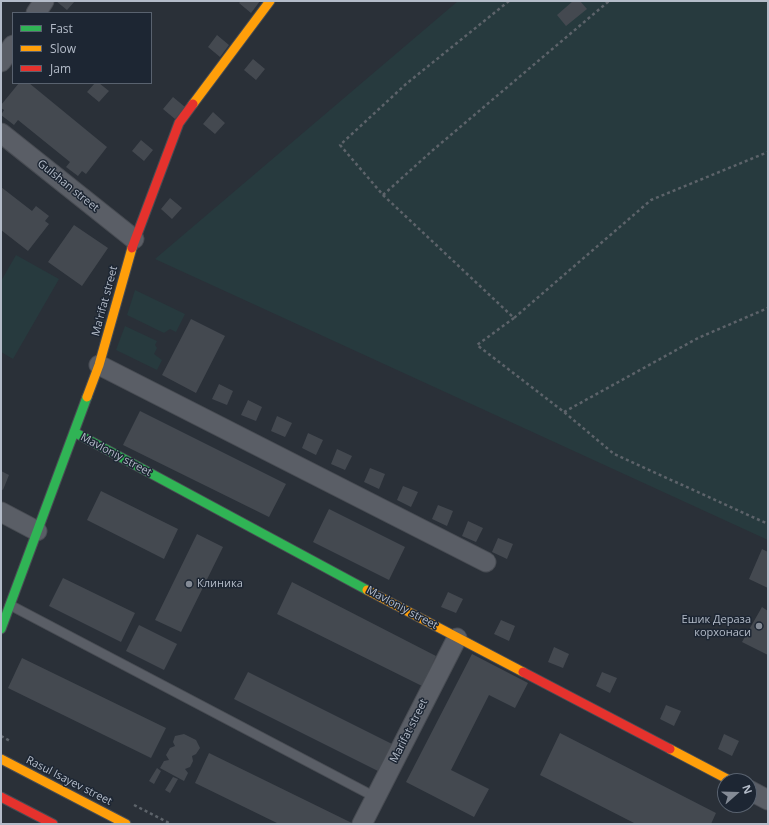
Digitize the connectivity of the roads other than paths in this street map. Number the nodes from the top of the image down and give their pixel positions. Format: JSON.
{"nodes":[{"id":1,"x":44,"y":1,"type":"edge"},
{"id":2,"x":270,"y":1,"type":"edge"},
{"id":3,"x":37,"y":12,"type":"edge"},
{"id":4,"x":12,"y":46,"type":"edge"},
{"id":5,"x":1,"y":62,"type":"edge"},
{"id":6,"x":1,"y":133,"type":"edge"},
{"id":7,"x":134,"y":239,"type":"junction"},
{"id":8,"x":99,"y":365,"type":"junction"},
{"id":9,"x":74,"y":432,"type":"junction"},
{"id":10,"x":1,"y":512,"type":"edge"},
{"id":11,"x":37,"y":531,"type":"junction"},
{"id":12,"x":486,"y":562,"type":"dead end"},
{"id":13,"x":10,"y":604,"type":"junction"},
{"id":14,"x":1,"y":629,"type":"edge"},
{"id":15,"x":457,"y":638,"type":"junction"},
{"id":16,"x":1,"y":760,"type":"edge"},
{"id":17,"x":717,"y":774,"type":"edge"},
{"id":18,"x":757,"y":794,"type":"edge"},
{"id":19,"x":1,"y":797,"type":"edge"},
{"id":20,"x":375,"y":797,"type":"junction"},
{"id":21,"x":768,"y":800,"type":"edge"},
{"id":22,"x":54,"y":824,"type":"edge"},
{"id":23,"x":126,"y":824,"type":"edge"},
{"id":24,"x":362,"y":824,"type":"edge"}],
"edges":[{"from":1,"to":3,"type":"street"},
{"from":2,"to":7,"type":"street","name":"Ma'rifat street"},
{"from":4,"to":5,"type":"street"},
{"from":6,"to":7,"type":"street","name":"Gulshan street"},
{"from":7,"to":8,"type":"street","name":"Ma'rifat street"},
{"from":8,"to":9,"type":"street","name":"Ma'rifat street"},
{"from":8,"to":12,"type":"street"},
{"from":9,"to":11,"type":"street","name":"Ma'rifat street"},
{"from":9,"to":15,"type":"street","name":"Mavloniy street"},
{"from":10,"to":11,"type":"street"},
{"from":11,"to":13,"type":"street","name":"Ma'rifat street"},
{"from":13,"to":14,"type":"street","name":"Ma'rifat street"},
{"from":13,"to":20,"type":"lane"},
{"from":15,"to":17,"type":"street","name":"Mavloniy street"},
{"from":15,"to":20,"type":"street","name":"Marifat street"},
{"from":16,"to":23,"type":"street","name":"Rasul Isayev street"},
{"from":18,"to":21,"type":"street"},
{"from":19,"to":22,"type":"street"},
{"from":20,"to":24,"type":"street","name":"Marifat street"}]}
